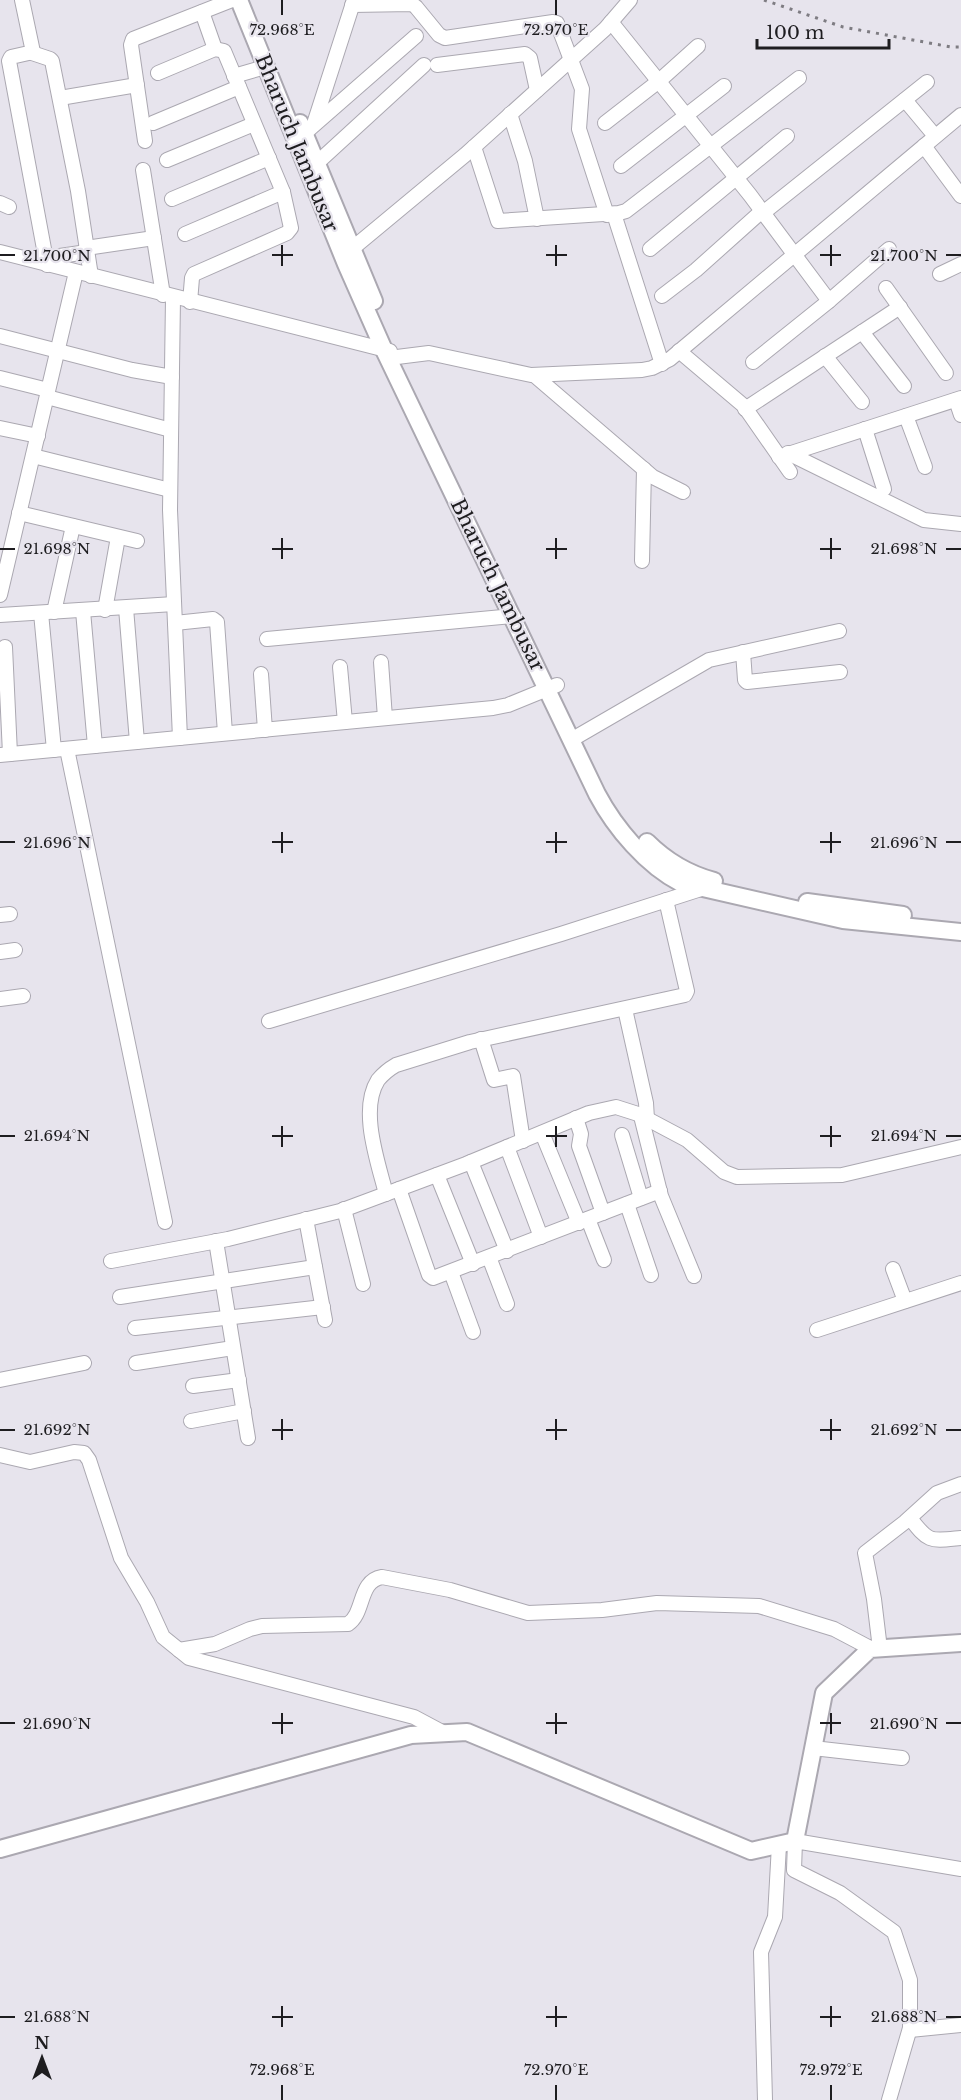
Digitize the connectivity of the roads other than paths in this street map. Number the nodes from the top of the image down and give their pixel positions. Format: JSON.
{"nodes":[{"id":1,"x":22,"y":0,"type":"edge"},
{"id":2,"x":232,"y":0,"type":"edge"},
{"id":3,"x":239,"y":0,"type":"edge"},
{"id":4,"x":249,"y":0,"type":"edge"},
{"id":5,"x":630,"y":0,"type":"edge"},
{"id":6,"x":353,"y":2,"type":"edge"},
{"id":7,"x":202,"y":12,"type":"junction"},
{"id":8,"x":611,"y":22,"type":"junction"},
{"id":9,"x":416,"y":36,"type":"dead end"},
{"id":10,"x":698,"y":46,"type":"dead end"},
{"id":11,"x":215,"y":49,"type":"junction"},
{"id":12,"x":32,"y":53,"type":"junction"},
{"id":13,"x":571,"y":60,"type":"junction"},
{"id":14,"x":265,"y":66,"type":"junction"},
{"id":15,"x":158,"y":73,"type":"dead end"},
{"id":16,"x":799,"y":78,"type":"dead end"},
{"id":17,"x":659,"y":81,"type":"junction"},
{"id":18,"x":237,"y":82,"type":"junction"},
{"id":19,"x":927,"y":82,"type":"dead end"},
{"id":20,"x":137,"y":85,"type":"junction"},
{"id":21,"x":724,"y":86,"type":"dead end"},
{"id":22,"x":537,"y":90,"type":"junction"},
{"id":23,"x":60,"y":98,"type":"junction"},
{"id":24,"x":904,"y":100,"type":"junction"},
{"id":25,"x":510,"y":114,"type":"junction"},
{"id":26,"x":686,"y":115,"type":"junction"},
{"id":27,"x":961,"y":116,"type":"edge"},
{"id":28,"x":153,"y":123,"type":"dead end"},
{"id":29,"x":605,"y":123,"type":"dead end"},
{"id":30,"x":254,"y":124,"type":"junction"},
{"id":31,"x":304,"y":131,"type":"junction"},
{"id":32,"x":788,"y":136,"type":"dead end"},
{"id":33,"x":935,"y":136,"type":"junction"},
{"id":34,"x":145,"y":141,"type":"dead end"},
{"id":35,"x":710,"y":145,"type":"junction"},
{"id":36,"x":924,"y":146,"type":"junction"},
{"id":37,"x":474,"y":147,"type":"junction"},
{"id":38,"x":269,"y":158,"type":"junction"},
{"id":39,"x":167,"y":160,"type":"dead end"},
{"id":40,"x":317,"y":163,"type":"junction"},
{"id":41,"x":621,"y":166,"type":"dead end"},
{"id":42,"x":144,"y":170,"type":"dead end"},
{"id":43,"x":737,"y":178,"type":"junction"},
{"id":44,"x":283,"y":192,"type":"junction"},
{"id":45,"x":961,"y":196,"type":"edge"},
{"id":46,"x":172,"y":199,"type":"dead end"},
{"id":47,"x":763,"y":212,"type":"junction"},
{"id":48,"x":610,"y":214,"type":"junction"},
{"id":49,"x":537,"y":219,"type":"junction"},
{"id":50,"x":184,"y":234,"type":"dead end"},
{"id":51,"x":154,"y":238,"type":"junction"},
{"id":52,"x":650,"y":249,"type":"dead end"},
{"id":53,"x":889,"y":249,"type":"dead end"},
{"id":54,"x":87,"y":250,"type":"junction"},
{"id":55,"x":348,"y":251,"type":"junction"},
{"id":56,"x":0,"y":252,"type":"edge"},
{"id":57,"x":794,"y":254,"type":"junction"},
{"id":58,"x":47,"y":262,"type":"junction"},
{"id":59,"x":961,"y":264,"type":"edge"},
{"id":60,"x":76,"y":272,"type":"junction"},
{"id":61,"x":940,"y":274,"type":"dead end"},
{"id":62,"x":91,"y":276,"type":"junction"},
{"id":63,"x":886,"y":288,"type":"dead end"},
{"id":64,"x":168,"y":296,"type":"junction"},
{"id":65,"x":662,"y":296,"type":"dead end"},
{"id":66,"x":829,"y":301,"type":"junction"},
{"id":67,"x":190,"y":302,"type":"junction"},
{"id":68,"x":900,"y":307,"type":"junction"},
{"id":69,"x":862,"y":332,"type":"junction"},
{"id":70,"x":0,"y":336,"type":"edge"},
{"id":71,"x":58,"y":350,"type":"junction"},
{"id":72,"x":679,"y":351,"type":"junction"},
{"id":73,"x":392,"y":353,"type":"junction"},
{"id":74,"x":825,"y":356,"type":"junction"},
{"id":75,"x":753,"y":362,"type":"dead end"},
{"id":76,"x":662,"y":364,"type":"junction"},
{"id":77,"x":946,"y":373,"type":"dead end"},
{"id":78,"x":534,"y":375,"type":"junction"},
{"id":79,"x":172,"y":377,"type":"junction"},
{"id":80,"x":0,"y":378,"type":"edge"},
{"id":81,"x":904,"y":386,"type":"dead end"},
{"id":82,"x":48,"y":393,"type":"junction"},
{"id":83,"x":958,"y":399,"type":"edge"},
{"id":84,"x":862,"y":402,"type":"dead end"},
{"id":85,"x":745,"y":409,"type":"junction"},
{"id":86,"x":961,"y":415,"type":"edge"},
{"id":87,"x":906,"y":416,"type":"junction"},
{"id":88,"x":0,"y":428,"type":"edge"},
{"id":89,"x":865,"y":429,"type":"junction"},
{"id":90,"x":171,"y":430,"type":"junction"},
{"id":91,"x":38,"y":436,"type":"junction"},
{"id":92,"x":784,"y":455,"type":"junction"},
{"id":93,"x":33,"y":456,"type":"junction"},
{"id":94,"x":925,"y":467,"type":"dead end"},
{"id":95,"x":644,"y":469,"type":"junction"},
{"id":96,"x":790,"y":472,"type":"dead end"},
{"id":97,"x":884,"y":489,"type":"dead end"},
{"id":98,"x":170,"y":490,"type":"junction"},
{"id":99,"x":457,"y":490,"type":"junction"},
{"id":100,"x":683,"y":492,"type":"dead end"},
{"id":101,"x":20,"y":513,"type":"junction"},
{"id":102,"x":961,"y":524,"type":"edge"},
{"id":103,"x":73,"y":526,"type":"junction"},
{"id":104,"x":118,"y":537,"type":"junction"},
{"id":105,"x":6,"y":541,"type":"edge"},
{"id":106,"x":137,"y":541,"type":"dead end"},
{"id":107,"x":642,"y":561,"type":"dead end"},
{"id":108,"x":0,"y":592,"type":"edge"},
{"id":109,"x":174,"y":604,"type":"junction"},
{"id":110,"x":126,"y":608,"type":"junction"},
{"id":111,"x":105,"y":610,"type":"junction"},
{"id":112,"x":83,"y":611,"type":"junction"},
{"id":113,"x":48,"y":613,"type":"junction"},
{"id":114,"x":0,"y":615,"type":"edge"},
{"id":115,"x":513,"y":616,"type":"junction"},
{"id":116,"x":175,"y":623,"type":"junction"},
{"id":117,"x":839,"y":631,"type":"dead end"},
{"id":118,"x":267,"y":639,"type":"dead end"},
{"id":119,"x":5,"y":647,"type":"dead end"},
{"id":120,"x":743,"y":652,"type":"junction"},
{"id":121,"x":381,"y":662,"type":"dead end"},
{"id":122,"x":340,"y":667,"type":"dead end"},
{"id":123,"x":840,"y":672,"type":"dead end"},
{"id":124,"x":261,"y":674,"type":"dead end"},
{"id":125,"x":553,"y":687,"type":"junction"},
{"id":126,"x":385,"y":718,"type":"junction"},
{"id":127,"x":345,"y":722,"type":"junction"},
{"id":128,"x":264,"y":730,"type":"junction"},
{"id":129,"x":225,"y":733,"type":"junction"},
{"id":130,"x":575,"y":737,"type":"junction"},
{"id":131,"x":180,"y":738,"type":"junction"},
{"id":132,"x":136,"y":742,"type":"junction"},
{"id":133,"x":94,"y":746,"type":"junction"},
{"id":134,"x":60,"y":749,"type":"junction"},
{"id":135,"x":5,"y":755,"type":"edge"},
{"id":136,"x":685,"y":878,"type":"junction"},
{"id":137,"x":701,"y":889,"type":"junction"},
{"id":138,"x":666,"y":900,"type":"junction"},
{"id":139,"x":961,"y":921,"type":"edge"},
{"id":140,"x":961,"y":932,"type":"edge"},
{"id":141,"x":15,"y":950,"type":"dead end"},
{"id":142,"x":0,"y":952,"type":"edge"},
{"id":143,"x":23,"y":996,"type":"dead end"},
{"id":144,"x":0,"y":999,"type":"edge"},
{"id":145,"x":625,"y":1008,"type":"junction"},
{"id":146,"x":269,"y":1021,"type":"dead end"},
{"id":147,"x":481,"y":1039,"type":"junction"},
{"id":148,"x":644,"y":1117,"type":"junction"},
{"id":149,"x":576,"y":1118,"type":"junction"},
{"id":150,"x":542,"y":1133,"type":"junction"},
{"id":151,"x":622,"y":1135,"type":"dead end"},
{"id":152,"x":523,"y":1141,"type":"junction"},
{"id":153,"x":507,"y":1147,"type":"junction"},
{"id":154,"x":961,"y":1148,"type":"edge"},
{"id":155,"x":471,"y":1162,"type":"junction"},
{"id":156,"x":437,"y":1175,"type":"junction"},
{"id":157,"x":660,"y":1191,"type":"junction"},
{"id":158,"x":393,"y":1192,"type":"junction"},
{"id":159,"x":641,"y":1198,"type":"junction"},
{"id":160,"x":627,"y":1204,"type":"junction"},
{"id":161,"x":344,"y":1209,"type":"junction"},
{"id":162,"x":603,"y":1213,"type":"junction"},
{"id":163,"x":306,"y":1219,"type":"junction"},
{"id":164,"x":584,"y":1221,"type":"junction"},
{"id":165,"x":165,"y":1222,"type":"dead end"},
{"id":166,"x":542,"y":1237,"type":"junction"},
{"id":167,"x":216,"y":1241,"type":"junction"},
{"id":168,"x":507,"y":1251,"type":"junction"},
{"id":169,"x":489,"y":1257,"type":"junction"},
{"id":170,"x":604,"y":1260,"type":"dead end"},
{"id":171,"x":111,"y":1261,"type":"dead end"},
{"id":172,"x":473,"y":1264,"type":"junction"},
{"id":173,"x":315,"y":1267,"type":"junction"},
{"id":174,"x":893,"y":1269,"type":"dead end"},
{"id":175,"x":451,"y":1272,"type":"junction"},
{"id":176,"x":651,"y":1275,"type":"dead end"},
{"id":177,"x":694,"y":1276,"type":"dead end"},
{"id":178,"x":223,"y":1281,"type":"junction"},
{"id":179,"x":961,"y":1283,"type":"edge"},
{"id":180,"x":363,"y":1284,"type":"dead end"},
{"id":181,"x":120,"y":1297,"type":"dead end"},
{"id":182,"x":905,"y":1301,"type":"junction"},
{"id":183,"x":507,"y":1304,"type":"dead end"},
{"id":184,"x":228,"y":1318,"type":"junction"},
{"id":185,"x":135,"y":1328,"type":"dead end"},
{"id":186,"x":817,"y":1330,"type":"dead end"},
{"id":187,"x":473,"y":1332,"type":"dead end"},
{"id":188,"x":233,"y":1348,"type":"junction"},
{"id":189,"x":84,"y":1363,"type":"dead end"},
{"id":190,"x":136,"y":1363,"type":"dead end"},
{"id":191,"x":0,"y":1380,"type":"edge"},
{"id":192,"x":239,"y":1380,"type":"junction"},
{"id":193,"x":194,"y":1386,"type":"dead end"},
{"id":194,"x":244,"y":1411,"type":"junction"},
{"id":195,"x":191,"y":1421,"type":"dead end"},
{"id":196,"x":248,"y":1438,"type":"dead end"},
{"id":197,"x":0,"y":1455,"type":"edge"},
{"id":198,"x":961,"y":1484,"type":"edge"},
{"id":199,"x":910,"y":1518,"type":"junction"},
{"id":200,"x":961,"y":1538,"type":"edge"},
{"id":201,"x":961,"y":1643,"type":"edge"},
{"id":202,"x":876,"y":1649,"type":"junction"},
{"id":203,"x":179,"y":1650,"type":"junction"},
{"id":204,"x":444,"y":1733,"type":"junction"},
{"id":205,"x":813,"y":1748,"type":"junction"},
{"id":206,"x":902,"y":1758,"type":"dead end"},
{"id":207,"x":787,"y":1843,"type":"junction"},
{"id":208,"x":0,"y":1849,"type":"edge"},
{"id":209,"x":961,"y":1869,"type":"edge"},
{"id":210,"x":961,"y":2025,"type":"edge"},
{"id":211,"x":910,"y":2030,"type":"junction"},
{"id":212,"x":765,"y":2100,"type":"edge"},
{"id":213,"x":889,"y":2100,"type":"edge"}],
"edges":[{"from":1,"to":12,"type":"street"},
{"from":2,"to":7,"type":"street"},
{"from":3,"to":14,"type":"main road","name":"Bharuch Jambusar"},
{"from":4,"to":31,"type":"main road","name":"Bharuch Jambusar"},
{"from":5,"to":8,"type":"street"},
{"from":6,"to":13,"type":"street"},
{"from":6,"to":31,"type":"street"},
{"from":7,"to":11,"type":"street"},
{"from":7,"to":20,"type":"street"},
{"from":8,"to":13,"type":"street"},
{"from":8,"to":17,"type":"street"},
{"from":9,"to":31,"type":"street"},
{"from":10,"to":17,"type":"street"},
{"from":11,"to":15,"type":"street"},
{"from":11,"to":18,"type":"street"},
{"from":12,"to":23,"type":"street"},
{"from":12,"to":58,"type":"street"},
{"from":13,"to":22,"type":"street"},
{"from":13,"to":48,"type":"street"},
{"from":14,"to":18,"type":"street"},
{"from":14,"to":31,"type":"main road","name":"Bharuch Jambusar"},
{"from":16,"to":35,"type":"street"},
{"from":17,"to":26,"type":"street"},
{"from":17,"to":29,"type":"street"},
{"from":18,"to":28,"type":"street"},
{"from":18,"to":30,"type":"street"},
{"from":19,"to":24,"type":"street"},
{"from":20,"to":23,"type":"street"},
{"from":20,"to":34,"type":"street"},
{"from":21,"to":26,"type":"street"},
{"from":22,"to":25,"type":"street"},
{"from":22,"to":40,"type":"street"},
{"from":23,"to":54,"type":"street"},
{"from":24,"to":33,"type":"street"},
{"from":24,"to":47,"type":"street"},
{"from":25,"to":37,"type":"street"},
{"from":25,"to":49,"type":"street"},
{"from":26,"to":35,"type":"street"},
{"from":26,"to":41,"type":"street"},
{"from":27,"to":33,"type":"street"},
{"from":30,"to":38,"type":"street"},
{"from":30,"to":39,"type":"street"},
{"from":31,"to":40,"type":"main road","name":"Bharuch Jambusar"},
{"from":31,"to":55,"type":"main road","name":"Bharuch Jambusar"},
{"from":32,"to":43,"type":"street"},
{"from":33,"to":36,"type":"street"},
{"from":35,"to":43,"type":"street"},
{"from":35,"to":48,"type":"street"},
{"from":36,"to":45,"type":"street"},
{"from":36,"to":57,"type":"street"},
{"from":37,"to":49,"type":"street"},
{"from":37,"to":55,"type":"street"},
{"from":38,"to":44,"type":"street"},
{"from":38,"to":46,"type":"street"},
{"from":40,"to":55,"type":"main road","name":"Bharuch Jambusar"},
{"from":42,"to":51,"type":"street"},
{"from":43,"to":47,"type":"street"},
{"from":43,"to":52,"type":"street"},
{"from":44,"to":50,"type":"street"},
{"from":44,"to":67,"type":"street"},
{"from":47,"to":57,"type":"street"},
{"from":47,"to":65,"type":"street"},
{"from":48,"to":49,"type":"street"},
{"from":48,"to":76,"type":"street"},
{"from":51,"to":54,"type":"street"},
{"from":51,"to":64,"type":"street"},
{"from":53,"to":66,"type":"street"},
{"from":54,"to":58,"type":"street"},
{"from":54,"to":62,"type":"street"},
{"from":55,"to":73,"type":"main road","name":"Bharuch Jambusar"},
{"from":56,"to":58,"type":"street"},
{"from":57,"to":66,"type":"street"},
{"from":57,"to":72,"type":"street"},
{"from":58,"to":60,"type":"street"},
{"from":59,"to":61,"type":"street"},
{"from":60,"to":62,"type":"street"},
{"from":60,"to":71,"type":"street"},
{"from":62,"to":64,"type":"street"},
{"from":63,"to":68,"type":"street"},
{"from":64,"to":67,"type":"street"},
{"from":64,"to":79,"type":"street"},
{"from":66,"to":75,"type":"street"},
{"from":67,"to":73,"type":"street"},
{"from":68,"to":69,"type":"street"},
{"from":68,"to":77,"type":"street"},
{"from":69,"to":74,"type":"street"},
{"from":69,"to":81,"type":"street"},
{"from":70,"to":71,"type":"street"},
{"from":71,"to":79,"type":"street"},
{"from":71,"to":82,"type":"street"},
{"from":72,"to":76,"type":"street"},
{"from":72,"to":85,"type":"street"},
{"from":73,"to":78,"type":"street"},
{"from":73,"to":99,"type":"main road","name":"Bharuch Jambusar"},
{"from":74,"to":84,"type":"street"},
{"from":74,"to":85,"type":"street"},
{"from":76,"to":78,"type":"street"},
{"from":78,"to":95,"type":"street"},
{"from":79,"to":90,"type":"street"},
{"from":80,"to":82,"type":"street"},
{"from":82,"to":90,"type":"street"},
{"from":82,"to":91,"type":"street"},
{"from":83,"to":86,"type":"street"},
{"from":83,"to":87,"type":"street"},
{"from":85,"to":92,"type":"street"},
{"from":87,"to":89,"type":"street"},
{"from":87,"to":94,"type":"street"},
{"from":88,"to":91,"type":"street"},
{"from":89,"to":92,"type":"street"},
{"from":89,"to":97,"type":"street"},
{"from":90,"to":98,"type":"street"},
{"from":91,"to":93,"type":"street"},
{"from":92,"to":96,"type":"street"},
{"from":92,"to":102,"type":"street"},
{"from":93,"to":98,"type":"street"},
{"from":93,"to":101,"type":"street"},
{"from":95,"to":100,"type":"street"},
{"from":95,"to":107,"type":"street"},
{"from":98,"to":109,"type":"street"},
{"from":99,"to":115,"type":"main road","name":"Bharuch Jambusar"},
{"from":99,"to":125,"type":"main road","name":"Bharuch Jambusar"},
{"from":101,"to":103,"type":"street"},
{"from":101,"to":105,"type":"street"},
{"from":103,"to":104,"type":"street"},
{"from":103,"to":113,"type":"street"},
{"from":104,"to":106,"type":"street"},
{"from":104,"to":111,"type":"street"},
{"from":105,"to":108,"type":"street"},
{"from":109,"to":110,"type":"street"},
{"from":109,"to":116,"type":"street"},
{"from":110,"to":111,"type":"street"},
{"from":110,"to":132,"type":"street"},
{"from":111,"to":112,"type":"street"},
{"from":112,"to":113,"type":"street"},
{"from":112,"to":133,"type":"street"},
{"from":113,"to":114,"type":"street"},
{"from":113,"to":134,"type":"street"},
{"from":115,"to":118,"type":"street"},
{"from":115,"to":125,"type":"main road","name":"Bharuch Jambusar"},
{"from":116,"to":129,"type":"street"},
{"from":116,"to":131,"type":"street"},
{"from":117,"to":120,"type":"street"},
{"from":119,"to":135,"type":"street"},
{"from":120,"to":123,"type":"street"},
{"from":120,"to":130,"type":"street"},
{"from":121,"to":126,"type":"street"},
{"from":122,"to":127,"type":"street"},
{"from":124,"to":128,"type":"street"},
{"from":125,"to":126,"type":"street"},
{"from":125,"to":130,"type":"main road","name":"Bharuch Jambusar"},
{"from":126,"to":127,"type":"street"},
{"from":127,"to":128,"type":"street"},
{"from":128,"to":129,"type":"street"},
{"from":129,"to":131,"type":"street"},
{"from":130,"to":136,"type":"main road","name":"Bharuch Jambusar"},
{"from":131,"to":132,"type":"street"},
{"from":132,"to":133,"type":"street"},
{"from":133,"to":134,"type":"street"},
{"from":134,"to":135,"type":"street"},
{"from":134,"to":165,"type":"street"},
{"from":136,"to":137,"type":"main road","name":"Bharuch Jambusar"},
{"from":136,"to":139,"type":"main road","name":"Bharuch Jambusar"},
{"from":137,"to":138,"type":"street"},
{"from":137,"to":140,"type":"main road","name":"Bharuch Jambusar"},
{"from":138,"to":145,"type":"street"},
{"from":138,"to":146,"type":"street"},
{"from":141,"to":142,"type":"street"},
{"from":143,"to":144,"type":"street"},
{"from":145,"to":147,"type":"street"},
{"from":145,"to":148,"type":"street"},
{"from":147,"to":152,"type":"street"},
{"from":147,"to":158,"type":"street"},
{"from":148,"to":149,"type":"street"},
{"from":148,"to":154,"type":"street"},
{"from":148,"to":157,"type":"street"},
{"from":149,"to":150,"type":"street"},
{"from":149,"to":162,"type":"street"},
{"from":150,"to":152,"type":"street"},
{"from":150,"to":164,"type":"street"},
{"from":151,"to":159,"type":"street"},
{"from":152,"to":153,"type":"street"},
{"from":153,"to":155,"type":"street"},
{"from":153,"to":166,"type":"street"},
{"from":155,"to":156,"type":"street"},
{"from":155,"to":168,"type":"street"},
{"from":156,"to":158,"type":"street"},
{"from":156,"to":172,"type":"street"},
{"from":157,"to":159,"type":"street"},
{"from":157,"to":177,"type":"street"},
{"from":158,"to":161,"type":"street"},
{"from":158,"to":175,"type":"street"},
{"from":159,"to":160,"type":"street"},
{"from":160,"to":162,"type":"street"},
{"from":160,"to":176,"type":"street"},
{"from":161,"to":163,"type":"street"},
{"from":161,"to":180,"type":"street"},
{"from":162,"to":164,"type":"street"},
{"from":163,"to":167,"type":"street"},
{"from":163,"to":173,"type":"street"},
{"from":164,"to":166,"type":"street"},
{"from":164,"to":170,"type":"street"},
{"from":166,"to":168,"type":"street"},
{"from":167,"to":171,"type":"street"},
{"from":167,"to":178,"type":"street"},
{"from":168,"to":169,"type":"street"},
{"from":169,"to":172,"type":"street"},
{"from":169,"to":183,"type":"street"},
{"from":172,"to":175,"type":"street"},
{"from":173,"to":178,"type":"street"},
{"from":173,"to":184,"type":"street"},
{"from":174,"to":182,"type":"street"},
{"from":175,"to":187,"type":"street"},
{"from":178,"to":181,"type":"street"},
{"from":178,"to":184,"type":"street"},
{"from":179,"to":182,"type":"street"},
{"from":182,"to":186,"type":"street"},
{"from":184,"to":185,"type":"street"},
{"from":184,"to":188,"type":"street"},
{"from":188,"to":190,"type":"street"},
{"from":188,"to":192,"type":"street"},
{"from":189,"to":191,"type":"street"},
{"from":192,"to":193,"type":"street"},
{"from":192,"to":194,"type":"street"},
{"from":194,"to":195,"type":"street"},
{"from":194,"to":196,"type":"street"},
{"from":197,"to":203,"type":"street"},
{"from":198,"to":199,"type":"street"},
{"from":199,"to":200,"type":"street"},
{"from":199,"to":202,"type":"street"},
{"from":201,"to":202,"type":"main road"},
{"from":202,"to":203,"type":"street"},
{"from":202,"to":205,"type":"main road"},
{"from":203,"to":204,"type":"street"},
{"from":204,"to":207,"type":"main road"},
{"from":204,"to":208,"type":"main road"},
{"from":205,"to":206,"type":"street"},
{"from":205,"to":207,"type":"main road"},
{"from":207,"to":209,"type":"street"},
{"from":207,"to":211,"type":"street"},
{"from":207,"to":212,"type":"street"},
{"from":210,"to":211,"type":"street"},
{"from":211,"to":213,"type":"street"}]}
